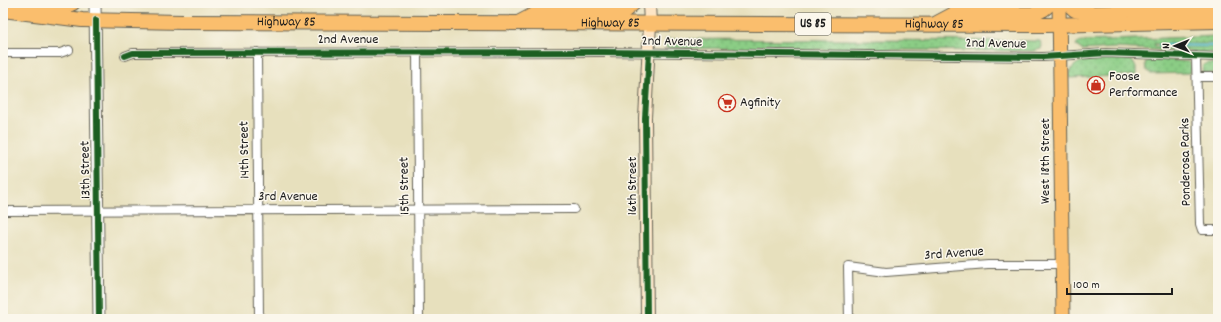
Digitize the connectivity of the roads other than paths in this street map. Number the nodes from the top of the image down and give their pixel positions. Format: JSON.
{"nodes":[{"id":1,"x":23,"y":3,"type":"edge"},
{"id":2,"x":73,"y":3,"type":"edge"},
{"id":3,"x":95,"y":3,"type":"edge"},
{"id":4,"x":634,"y":3,"type":"edge"},
{"id":5,"x":649,"y":3,"type":"edge"},
{"id":6,"x":1051,"y":3,"type":"edge"},
{"id":7,"x":1059,"y":3,"type":"edge"},
{"id":8,"x":1067,"y":3,"type":"edge"},
{"id":9,"x":1218,"y":9,"type":"edge"},
{"id":10,"x":3,"y":10,"type":"edge"},
{"id":11,"x":96,"y":20,"type":"junction"},
{"id":12,"x":1218,"y":21,"type":"edge"},
{"id":13,"x":519,"y":23,"type":"junction"},
{"id":14,"x":650,"y":24,"type":"junction"},
{"id":15,"x":934,"y":24,"type":"junction"},
{"id":16,"x":1059,"y":25,"type":"junction"},
{"id":17,"x":68,"y":50,"type":"dead end"},
{"id":18,"x":257,"y":52,"type":"junction"},
{"id":19,"x":417,"y":52,"type":"junction"},
{"id":20,"x":3,"y":53,"type":"edge"},
{"id":21,"x":649,"y":53,"type":"junction"},
{"id":22,"x":125,"y":56,"type":"dead end"},
{"id":23,"x":1060,"y":56,"type":"junction"},
{"id":24,"x":1196,"y":56,"type":"junction"},
{"id":25,"x":1218,"y":57,"type":"edge"},
{"id":26,"x":1197,"y":77,"type":"junction"},
{"id":27,"x":1218,"y":77,"type":"edge"},
{"id":28,"x":574,"y":209,"type":"dead end"},
{"id":29,"x":259,"y":210,"type":"junction"},
{"id":30,"x":418,"y":210,"type":"junction"},
{"id":31,"x":3,"y":211,"type":"edge"},
{"id":32,"x":98,"y":211,"type":"junction"},
{"id":33,"x":1218,"y":230,"type":"edge"},
{"id":34,"x":1062,"y":264,"type":"junction"},
{"id":35,"x":99,"y":319,"type":"edge"},
{"id":36,"x":259,"y":319,"type":"edge"},
{"id":37,"x":419,"y":319,"type":"edge"},
{"id":38,"x":647,"y":319,"type":"edge"},
{"id":39,"x":848,"y":319,"type":"edge"},
{"id":40,"x":1063,"y":319,"type":"edge"}],
"edges":[{"from":1,"to":2,"type":"highway"},
{"from":3,"to":11,"type":"street","name":"13th Street"},
{"from":4,"to":13,"type":"highway"},
{"from":5,"to":14,"type":"main road","name":"16th Street"},
{"from":6,"to":15,"type":"highway"},
{"from":7,"to":16,"type":"main road","name":"West 18th Street"},
{"from":8,"to":9,"type":"highway"},
{"from":10,"to":11,"type":"highway","name":"Highway 85","number":"US 85"},
{"from":11,"to":13,"type":"highway","name":"Highway 85","number":"US 85"},
{"from":11,"to":32,"type":"street","name":"13th Street"},
{"from":12,"to":16,"type":"highway","name":"Highway 85","number":"US 85"},
{"from":13,"to":14,"type":"highway","name":"Highway 85","number":"US 85"},
{"from":14,"to":15,"type":"highway","name":"Highway 85","number":"US 85"},
{"from":14,"to":21,"type":"main road","name":"16th Street"},
{"from":15,"to":16,"type":"highway","name":"Highway 85","number":"US 85"},
{"from":16,"to":23,"type":"main road","name":"West 18th Street"},
{"from":17,"to":20,"type":"street"},
{"from":18,"to":19,"type":"street","name":"2nd Avenue"},
{"from":18,"to":22,"type":"street","name":"2nd Avenue"},
{"from":18,"to":29,"type":"street","name":"14th Street"},
{"from":19,"to":21,"type":"street","name":"2nd Avenue"},
{"from":19,"to":30,"type":"street","name":"15th Street"},
{"from":21,"to":23,"type":"street","name":"2nd Avenue"},
{"from":21,"to":38,"type":"main road","name":"16th Street"},
{"from":23,"to":24,"type":"street","name":"2nd Avenue"},
{"from":23,"to":34,"type":"main road","name":"West 18th Street"},
{"from":24,"to":25,"type":"street","name":"2nd Avenue"},
{"from":24,"to":26,"type":"street","name":"Ponderosa Parks"},
{"from":26,"to":27,"type":"street"},
{"from":26,"to":33,"type":"street","name":"Ponderosa Parks"},
{"from":28,"to":30,"type":"street","name":"3rd Avenue"},
{"from":29,"to":30,"type":"street","name":"3rd Avenue"},
{"from":29,"to":32,"type":"street","name":"3rd Avenue"},
{"from":29,"to":36,"type":"street","name":"14th Street"},
{"from":30,"to":37,"type":"street","name":"15th Street"},
{"from":31,"to":32,"type":"street","name":"3rd Avenue"},
{"from":32,"to":35,"type":"street","name":"13th Street"},
{"from":34,"to":39,"type":"street","name":"3rd Avenue"},
{"from":34,"to":40,"type":"main road","name":"West 18th Street"}]}
